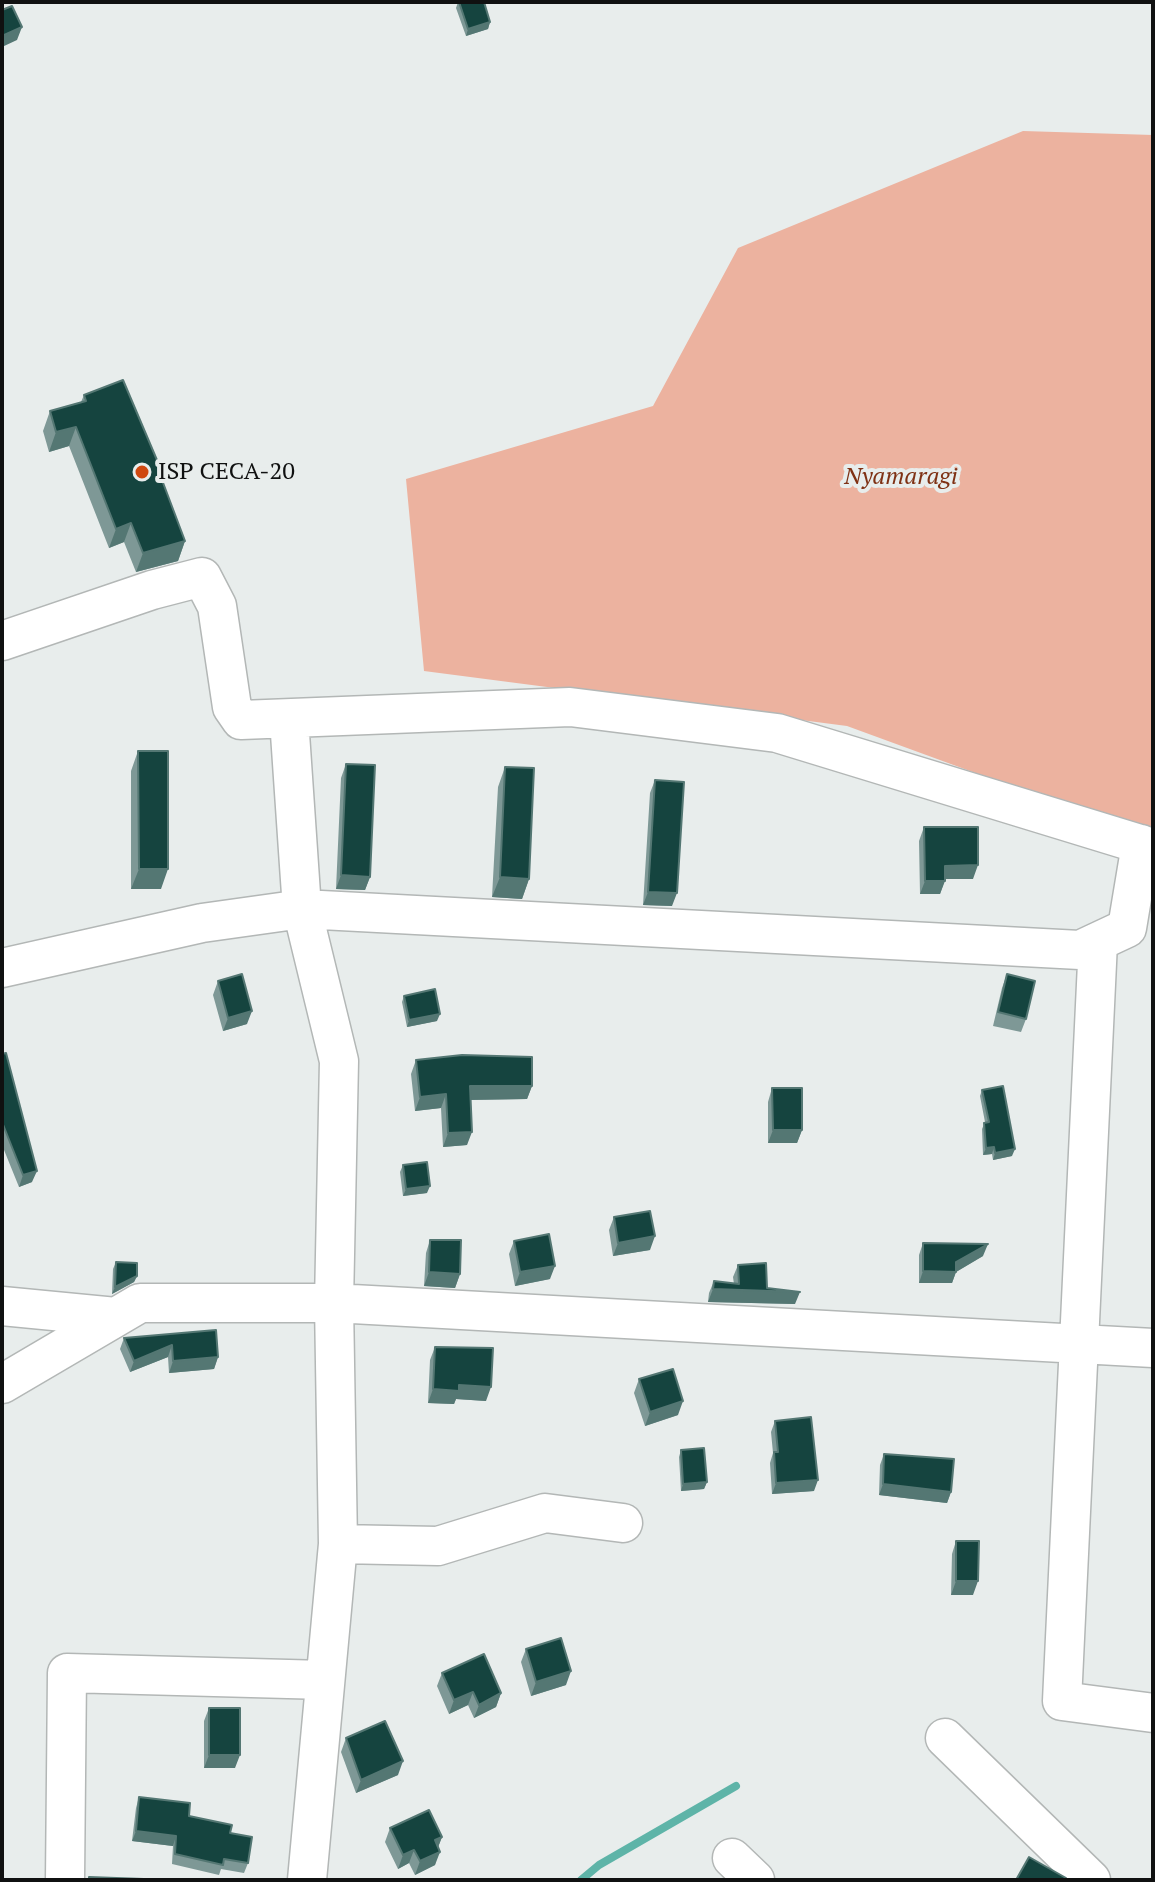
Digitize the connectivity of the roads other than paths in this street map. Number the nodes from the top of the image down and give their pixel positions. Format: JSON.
{"nodes":[{"id":1,"x":2,"y":641,"type":"edge"},
{"id":2,"x":289,"y":719,"type":"junction"},
{"id":3,"x":1147,"y":846,"type":"edge"},
{"id":4,"x":302,"y":909,"type":"junction"},
{"id":5,"x":1098,"y":942,"type":"junction"},
{"id":6,"x":2,"y":968,"type":"edge"},
{"id":7,"x":334,"y":1303,"type":"junction"},
{"id":8,"x":2,"y":1306,"type":"edge"},
{"id":9,"x":116,"y":1317,"type":"junction"},
{"id":10,"x":1079,"y":1344,"type":"junction"},
{"id":11,"x":1153,"y":1348,"type":"edge"},
{"id":12,"x":2,"y":1384,"type":"edge"},
{"id":13,"x":623,"y":1523,"type":"dead end"},
{"id":14,"x":338,"y":1544,"type":"junction"},
{"id":15,"x":325,"y":1680,"type":"junction"},
{"id":16,"x":1153,"y":1713,"type":"edge"},
{"id":17,"x":945,"y":1738,"type":"dead end"},
{"id":18,"x":65,"y":1880,"type":"edge"},
{"id":19,"x":307,"y":1880,"type":"edge"},
{"id":20,"x":1091,"y":1880,"type":"edge"}],
"edges":[{"from":1,"to":2,"type":"street"},
{"from":2,"to":3,"type":"street"},
{"from":2,"to":4,"type":"street"},
{"from":3,"to":5,"type":"street"},
{"from":4,"to":5,"type":"street"},
{"from":4,"to":6,"type":"street"},
{"from":4,"to":7,"type":"street"},
{"from":5,"to":10,"type":"street"},
{"from":7,"to":9,"type":"street"},
{"from":7,"to":10,"type":"street"},
{"from":7,"to":14,"type":"street"},
{"from":8,"to":9,"type":"street"},
{"from":9,"to":12,"type":"street"},
{"from":10,"to":11,"type":"street"},
{"from":10,"to":16,"type":"street"},
{"from":13,"to":14,"type":"street"},
{"from":14,"to":15,"type":"street"},
{"from":15,"to":18,"type":"street"},
{"from":15,"to":19,"type":"street"},
{"from":17,"to":20,"type":"street"}]}
